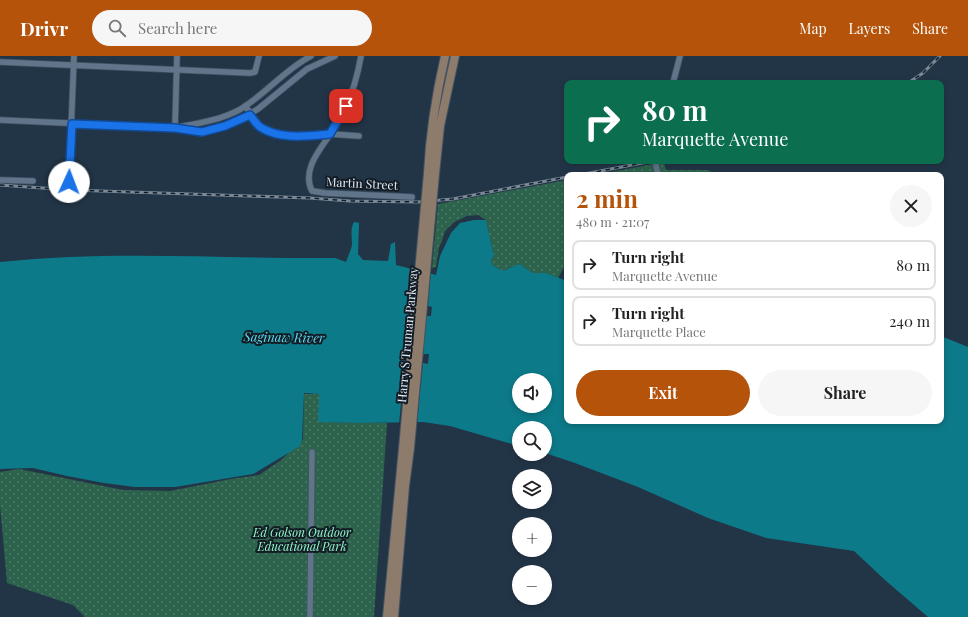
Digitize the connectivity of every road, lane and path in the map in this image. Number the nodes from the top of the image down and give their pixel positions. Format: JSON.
{"nodes":[{"id":1,"x":74,"y":56,"type":"edge"},
{"id":2,"x":177,"y":56,"type":"edge"},
{"id":3,"x":259,"y":56,"type":"edge"},
{"id":4,"x":311,"y":56,"type":"edge"},
{"id":5,"x":335,"y":56,"type":"edge"},
{"id":6,"x":361,"y":56,"type":"edge"},
{"id":7,"x":445,"y":56,"type":"edge"},
{"id":8,"x":455,"y":56,"type":"edge"},
{"id":9,"x":680,"y":56,"type":"edge"},
{"id":10,"x":0,"y":62,"type":"edge"},
{"id":11,"x":74,"y":65,"type":"junction"},
{"id":12,"x":177,"y":70,"type":"junction"},
{"id":13,"x":674,"y":80,"type":"edge"},
{"id":14,"x":245,"y":106,"type":"junction"},
{"id":15,"x":250,"y":115,"type":"junction"},
{"id":16,"x":0,"y":120,"type":"edge"},
{"id":17,"x":72,"y":124,"type":"junction"},
{"id":18,"x":175,"y":128,"type":"junction"},
{"id":19,"x":330,"y":134,"type":"junction"},
{"id":20,"x":359,"y":136,"type":"dead end"},
{"id":21,"x":431,"y":173,"type":"junction"},
{"id":22,"x":0,"y":180,"type":"edge"},
{"id":23,"x":33,"y":181,"type":"dead end"},
{"id":24,"x":69,"y":182,"type":"dead end"},
{"id":25,"x":412,"y":197,"type":"dead end"},
{"id":26,"x":406,"y":448,"type":"junction"},
{"id":27,"x":312,"y":452,"type":"dead end"},
{"id":28,"x":310,"y":617,"type":"edge"},
{"id":29,"x":387,"y":617,"type":"edge"},
{"id":30,"x":394,"y":617,"type":"edge"}],
"edges":[{"from":1,"to":11,"type":"street"},
{"from":2,"to":12,"type":"street"},
{"from":3,"to":12,"type":"street"},
{"from":4,"to":14,"type":"street"},
{"from":5,"to":15,"type":"street"},
{"from":6,"to":19,"type":"street"},
{"from":7,"to":21,"type":"main road","name":"Harry S Truman Parkway"},
{"from":8,"to":21,"type":"main road","name":"Harry S Truman Parkway"},
{"from":9,"to":13,"type":"street"},
{"from":10,"to":11,"type":"street"},
{"from":11,"to":12,"type":"street"},
{"from":11,"to":17,"type":"street"},
{"from":12,"to":18,"type":"street"},
{"from":14,"to":15,"type":"street"},
{"from":14,"to":18,"type":"street"},
{"from":15,"to":18,"type":"street"},
{"from":15,"to":19,"type":"street"},
{"from":16,"to":17,"type":"street"},
{"from":17,"to":18,"type":"street"},
{"from":17,"to":24,"type":"street"},
{"from":19,"to":20,"type":"street"},
{"from":19,"to":25,"type":"street","name":"Martin Street"},
{"from":21,"to":26,"type":"main road","name":"Harry S Truman Parkway","bridge":true},
{"from":22,"to":23,"type":"street"},
{"from":26,"to":29,"type":"main road","name":"Harry S Truman Parkway"},
{"from":26,"to":30,"type":"main road","name":"Harry S Truman Parkway"},
{"from":27,"to":28,"type":"street"}]}
